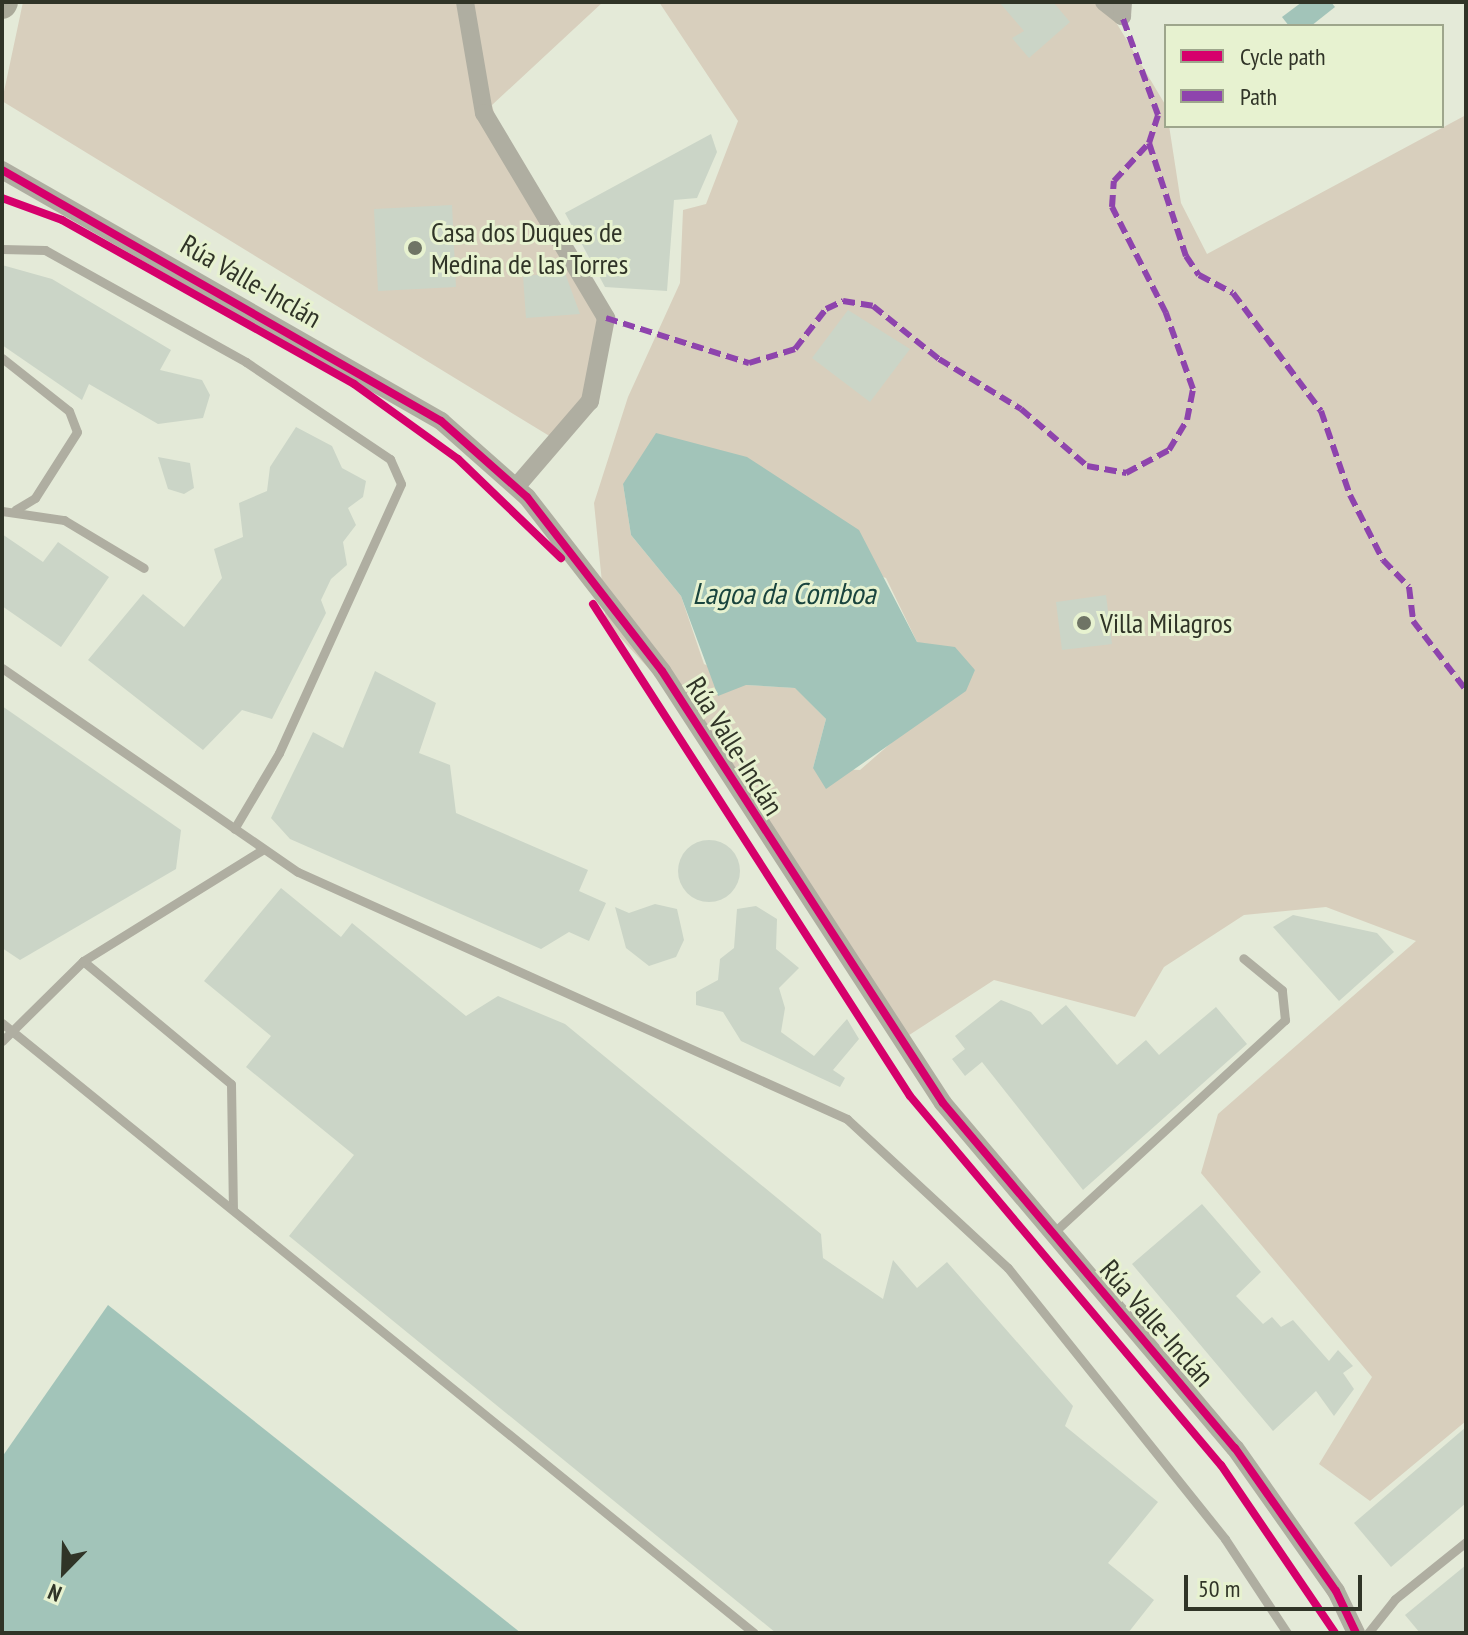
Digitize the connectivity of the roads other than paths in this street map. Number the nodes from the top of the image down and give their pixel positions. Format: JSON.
{"nodes":[{"id":1,"x":465,"y":2,"type":"edge"},
{"id":2,"x":1104,"y":2,"type":"edge"},
{"id":3,"x":1123,"y":2,"type":"edge"},
{"id":4,"x":2,"y":170,"type":"edge"},
{"id":5,"x":2,"y":249,"type":"edge"},
{"id":6,"x":2,"y":358,"type":"edge"},
{"id":7,"x":516,"y":487,"type":"junction"},
{"id":8,"x":15,"y":510,"type":"junction"},
{"id":9,"x":2,"y":511,"type":"edge"},
{"id":10,"x":144,"y":568,"type":"dead end"},
{"id":11,"x":2,"y":668,"type":"edge"},
{"id":12,"x":234,"y":829,"type":"junction"},
{"id":13,"x":262,"y":850,"type":"junction"},
{"id":14,"x":1243,"y":958,"type":"dead end"},
{"id":15,"x":83,"y":961,"type":"junction"},
{"id":16,"x":6,"y":1026,"type":"edge"},
{"id":17,"x":2,"y":1041,"type":"edge"},
{"id":18,"x":233,"y":1209,"type":"junction"},
{"id":19,"x":1051,"y":1235,"type":"junction"},
{"id":20,"x":1466,"y":1542,"type":"edge"},
{"id":21,"x":754,"y":1633,"type":"edge"},
{"id":22,"x":1287,"y":1633,"type":"edge"},
{"id":23,"x":1356,"y":1633,"type":"edge"},
{"id":24,"x":1368,"y":1633,"type":"edge"}],
"edges":[{"from":1,"to":7,"type":"street"},
{"from":2,"to":3,"type":"street"},
{"from":4,"to":7,"type":"street","name":"Rúa Valle-Inclán"},
{"from":5,"to":12,"type":"lane"},
{"from":6,"to":8,"type":"lane"},
{"from":7,"to":19,"type":"street","name":"Rúa Valle-Inclán"},
{"from":8,"to":9,"type":"lane"},
{"from":8,"to":10,"type":"lane"},
{"from":11,"to":12,"type":"lane"},
{"from":12,"to":13,"type":"lane"},
{"from":13,"to":15,"type":"lane"},
{"from":13,"to":22,"type":"lane"},
{"from":14,"to":19,"type":"lane"},
{"from":15,"to":16,"type":"lane"},
{"from":15,"to":18,"type":"lane"},
{"from":16,"to":17,"type":"lane"},
{"from":16,"to":18,"type":"lane"},
{"from":18,"to":21,"type":"lane"},
{"from":19,"to":23,"type":"street","name":"Rúa Valle-Inclán"},
{"from":20,"to":24,"type":"lane"}]}
